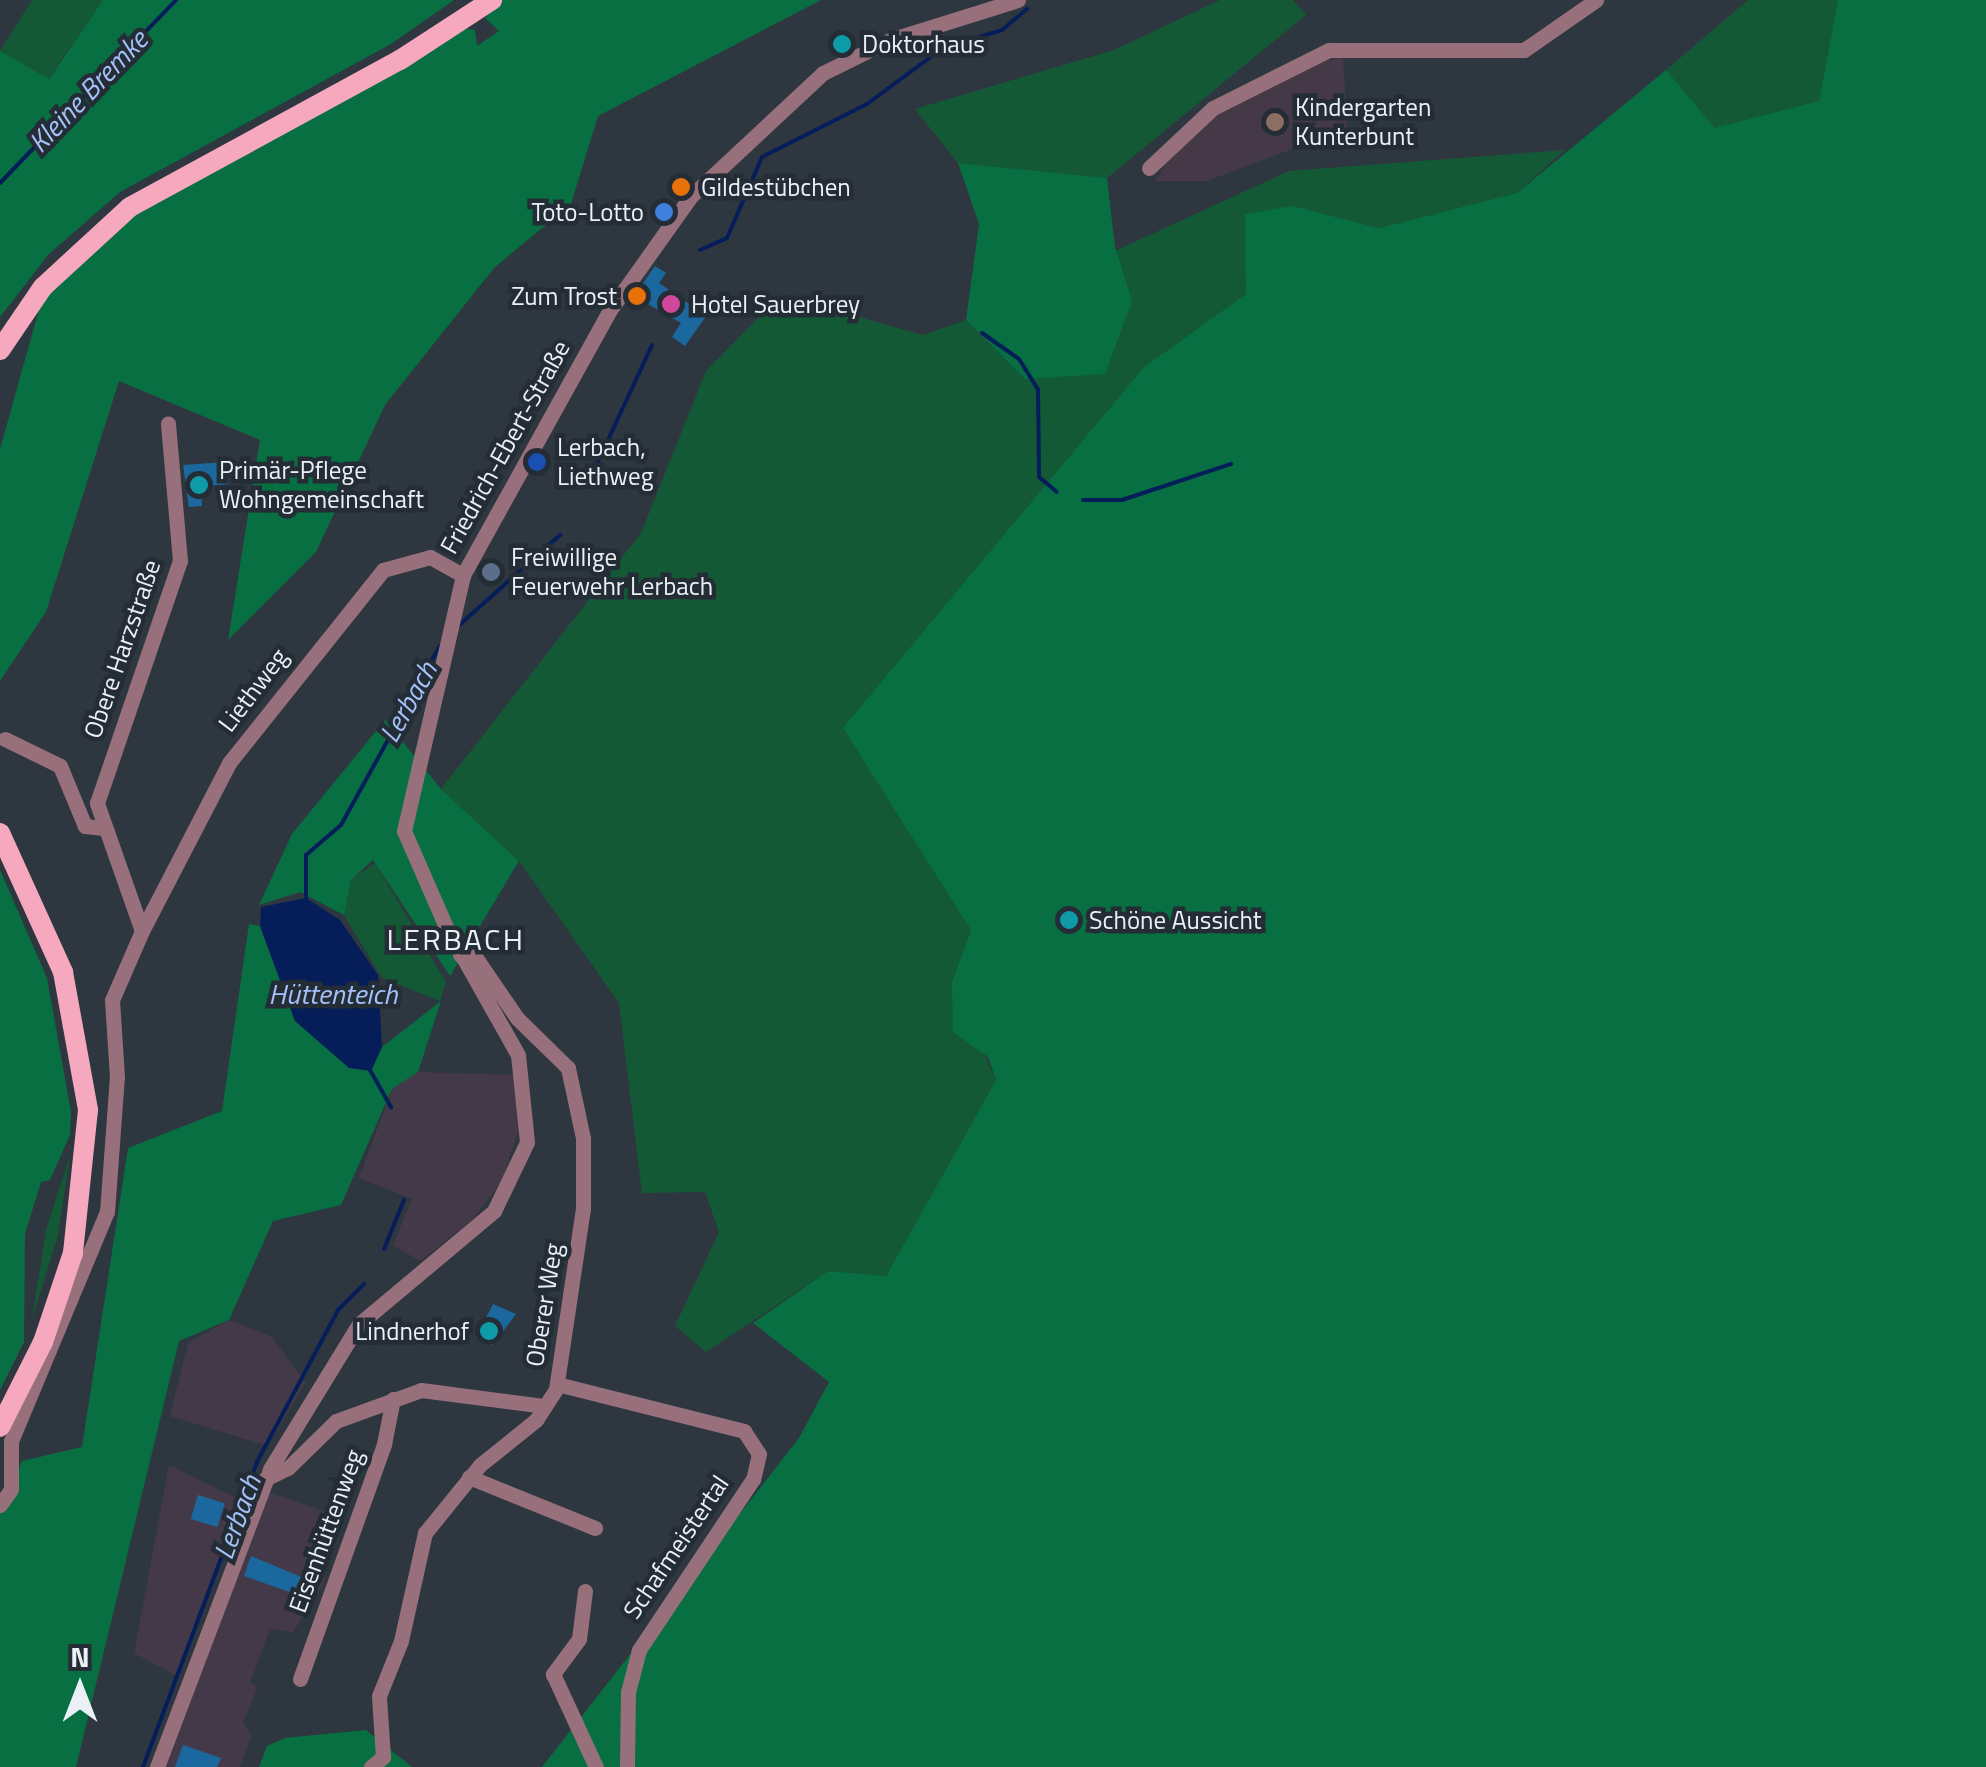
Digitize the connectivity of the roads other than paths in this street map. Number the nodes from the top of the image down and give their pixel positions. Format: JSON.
{"nodes":[{"id":1,"x":471,"y":0,"type":"edge"},
{"id":2,"x":492,"y":0,"type":"edge"},
{"id":3,"x":1018,"y":0,"type":"edge"},
{"id":4,"x":1596,"y":0,"type":"edge"},
{"id":5,"x":1149,"y":168,"type":"dead end"},
{"id":6,"x":0,"y":328,"type":"edge"},
{"id":7,"x":0,"y":350,"type":"edge"},
{"id":8,"x":168,"y":424,"type":"dead end"},
{"id":9,"x":462,"y":576,"type":"junction"},
{"id":10,"x":5,"y":740,"type":"dead end"},
{"id":11,"x":104,"y":828,"type":"junction"},
{"id":12,"x":0,"y":833,"type":"edge"},
{"id":13,"x":0,"y":858,"type":"edge"},
{"id":14,"x":142,"y":931,"type":"junction"},
{"id":15,"x":460,"y":955,"type":"junction"},
{"id":16,"x":561,"y":1385,"type":"dead end"},
{"id":17,"x":393,"y":1399,"type":"junction"},
{"id":18,"x":0,"y":1402,"type":"edge"},
{"id":19,"x":545,"y":1406,"type":"junction"},
{"id":20,"x":0,"y":1427,"type":"edge"},
{"id":21,"x":469,"y":1476,"type":"junction"},
{"id":22,"x":265,"y":1479,"type":"junction"},
{"id":23,"x":0,"y":1505,"type":"edge"},
{"id":24,"x":595,"y":1528,"type":"dead end"},
{"id":25,"x":585,"y":1591,"type":"dead end"},
{"id":26,"x":300,"y":1679,"type":"dead end"},
{"id":27,"x":158,"y":1767,"type":"edge"},
{"id":28,"x":371,"y":1767,"type":"edge"},
{"id":29,"x":596,"y":1767,"type":"edge"},
{"id":30,"x":627,"y":1767,"type":"edge"}],
"edges":[{"from":1,"to":6,"type":"main road"},
{"from":2,"to":7,"type":"main road"},
{"from":3,"to":9,"type":"street","name":"Friedrich-Ebert-Straße"},
{"from":4,"to":5,"type":"street"},
{"from":8,"to":11,"type":"street","name":"Obere Harzstraße"},
{"from":9,"to":14,"type":"street","name":"Liethweg"},
{"from":9,"to":15,"type":"street","name":"Friedrich-Ebert-Straße"},
{"from":10,"to":11,"type":"street","name":"Obere Harzstraße"},
{"from":11,"to":14,"type":"street","name":"Obere Harzstraße"},
{"from":12,"to":20,"type":"main road"},
{"from":13,"to":18,"type":"main road"},
{"from":14,"to":23,"type":"street"},
{"from":15,"to":19,"type":"street","name":"Oberer Weg"},
{"from":15,"to":22,"type":"street","name":"Friedrich-Ebert-Straße"},
{"from":16,"to":30,"type":"street","name":"Schafmeistertal"},
{"from":17,"to":19,"type":"street"},
{"from":17,"to":22,"type":"street"},
{"from":17,"to":26,"type":"street","name":"Eisenhüttenweg"},
{"from":19,"to":21,"type":"street","name":"Oberer Weg"},
{"from":21,"to":24,"type":"street"},
{"from":21,"to":28,"type":"street","name":"Oberer Weg"},
{"from":22,"to":27,"type":"street","name":"Friedrich-Ebert-Straße"},
{"from":25,"to":29,"type":"street","name":"Schafmeistertal"}]}
